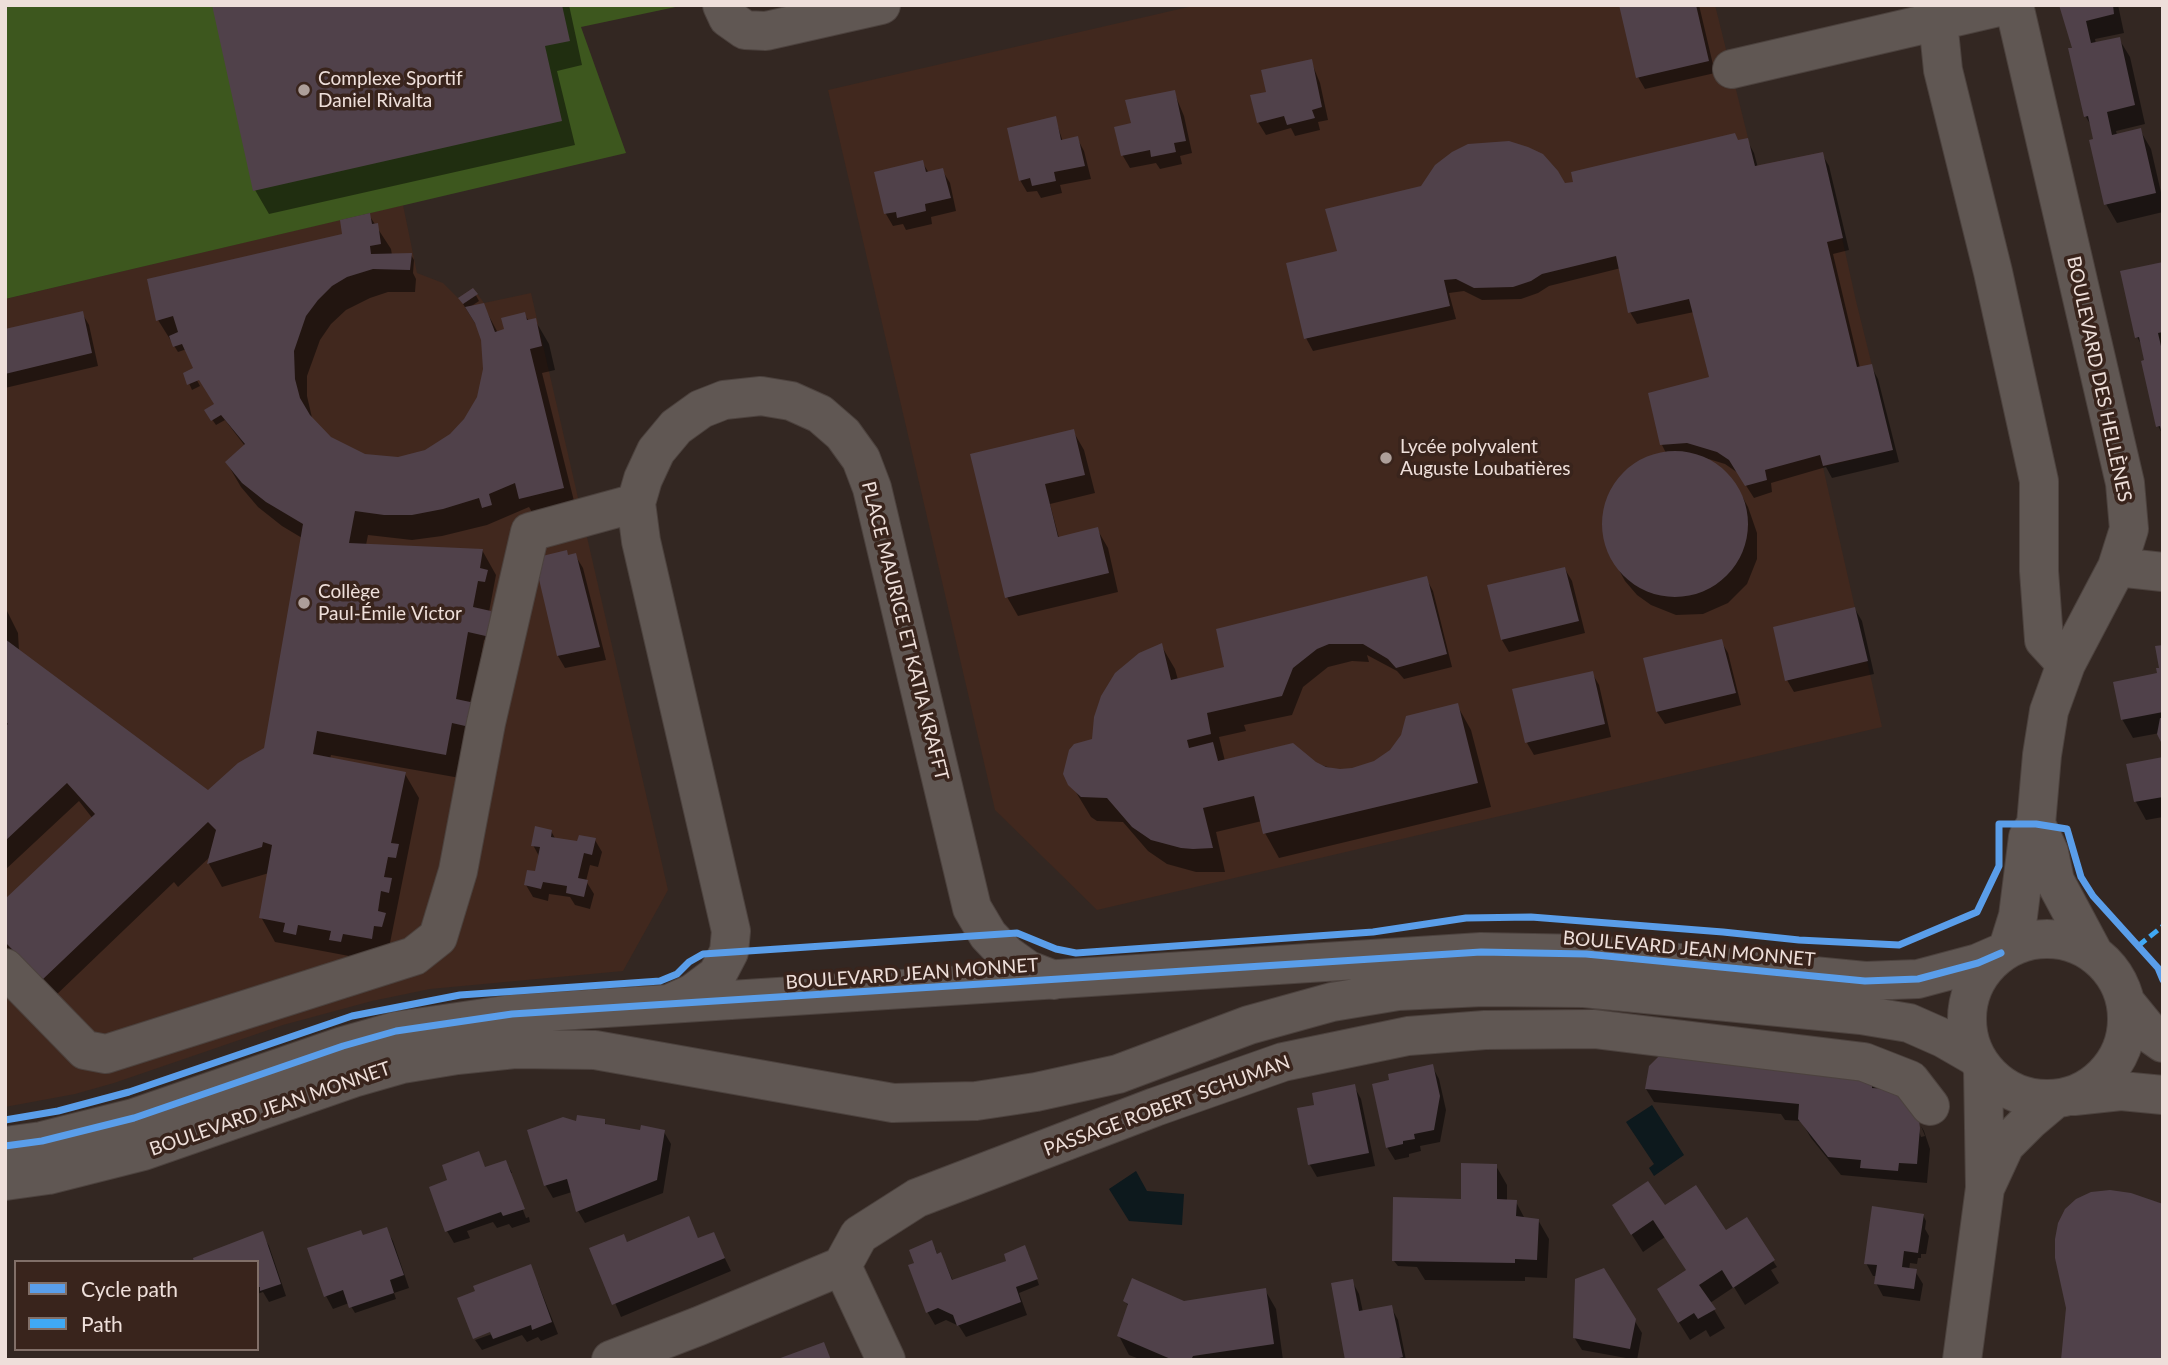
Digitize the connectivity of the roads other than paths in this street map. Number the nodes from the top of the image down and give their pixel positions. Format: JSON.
{"nodes":[{"id":1,"x":722,"y":5,"type":"edge"},
{"id":2,"x":881,"y":5,"type":"edge"},
{"id":3,"x":2007,"y":5,"type":"edge"},
{"id":4,"x":2014,"y":5,"type":"edge"},
{"id":5,"x":1939,"y":13,"type":"edge"},
{"id":6,"x":1732,"y":69,"type":"dead end"},
{"id":7,"x":636,"y":503,"type":"junction"},
{"id":8,"x":2117,"y":567,"type":"junction"},
{"id":9,"x":2163,"y":572,"type":"edge"},
{"id":10,"x":2066,"y":664,"type":"junction"},
{"id":11,"x":2036,"y":824,"type":"junction"},
{"id":12,"x":2004,"y":950,"type":"junction"},
{"id":13,"x":2094,"y":954,"type":"junction"},
{"id":14,"x":5,"y":968,"type":"edge"},
{"id":15,"x":1055,"y":980,"type":"junction"},
{"id":16,"x":2126,"y":1003,"type":"junction"},
{"id":17,"x":665,"y":1005,"type":"junction"},
{"id":18,"x":2163,"y":1043,"type":"edge"},
{"id":19,"x":1979,"y":1062,"type":"junction"},
{"id":20,"x":2163,"y":1095,"type":"edge"},
{"id":21,"x":2062,"y":1098,"type":"junction"},
{"id":22,"x":1930,"y":1106,"type":"dead end"},
{"id":23,"x":5,"y":1146,"type":"edge"},
{"id":24,"x":5,"y":1181,"type":"edge"},
{"id":25,"x":1985,"y":1188,"type":"junction"},
{"id":26,"x":842,"y":1266,"type":"junction"},
{"id":27,"x":611,"y":1360,"type":"edge"},
{"id":28,"x":886,"y":1360,"type":"edge"},
{"id":29,"x":1962,"y":1360,"type":"edge"}],
"edges":[{"from":1,"to":2,"type":"street"},
{"from":3,"to":5,"type":"street"},
{"from":4,"to":8,"type":"street","name":"BOULEVARD DES HELLÈNES"},
{"from":5,"to":6,"type":"street"},
{"from":5,"to":10,"type":"street"},
{"from":7,"to":14,"type":"street"},
{"from":7,"to":15,"type":"street","name":"PLACE MAURICE ET KATIA KRAFFT"},
{"from":7,"to":17,"type":"street","name":"PLACE MAURICE ET KATIA KRAFFT"},
{"from":8,"to":9,"type":"street"},
{"from":8,"to":10,"type":"street","name":"BOULEVARD DES HELLÈNES"},
{"from":10,"to":11,"type":"street","name":"BOULEVARD DES HELLÈNES"},
{"from":11,"to":12,"type":"street","name":"BOULEVARD DES HELLÈNES"},
{"from":11,"to":13,"type":"street","name":"BOULEVARD DES HELLÈNES"},
{"from":12,"to":13,"type":"street"},
{"from":12,"to":15,"type":"street","name":"BOULEVARD JEAN MONNET"},
{"from":12,"to":19,"type":"street"},
{"from":13,"to":16,"type":"street"},
{"from":15,"to":17,"type":"street","name":"BOULEVARD JEAN MONNET"},
{"from":16,"to":18,"type":"street"},
{"from":16,"to":21,"type":"street"},
{"from":17,"to":23,"type":"street","name":"BOULEVARD JEAN MONNET"},
{"from":19,"to":21,"type":"street"},
{"from":19,"to":24,"type":"street","name":"BOULEVARD JEAN MONNET"},
{"from":19,"to":25,"type":"street"},
{"from":20,"to":21,"type":"street"},
{"from":21,"to":25,"type":"street"},
{"from":22,"to":26,"type":"street","name":"PASSAGE ROBERT SCHUMAN"},
{"from":25,"to":29,"type":"street"},
{"from":26,"to":27,"type":"street"},
{"from":26,"to":28,"type":"street"}]}
